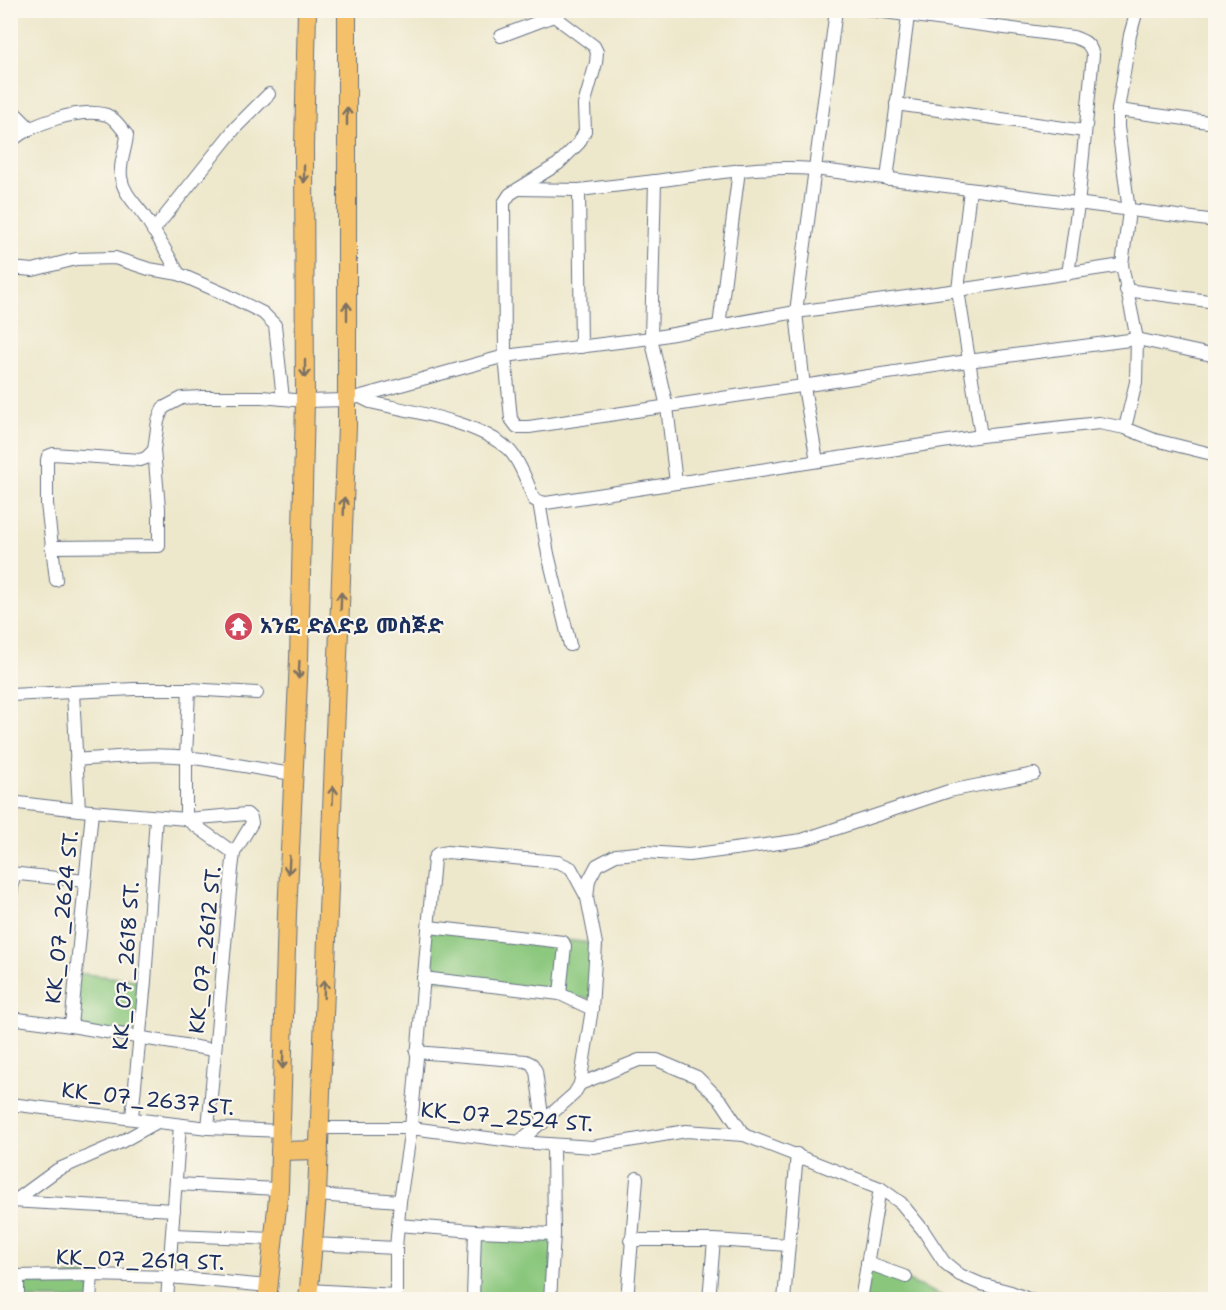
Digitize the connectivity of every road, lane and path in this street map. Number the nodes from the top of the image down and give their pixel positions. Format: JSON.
{"nodes":[{"id":1,"x":307,"y":10,"type":"edge"},
{"id":2,"x":346,"y":10,"type":"edge"},
{"id":3,"x":836,"y":10,"type":"edge"},
{"id":4,"x":869,"y":10,"type":"edge"},
{"id":5,"x":1137,"y":10,"type":"edge"},
{"id":6,"x":552,"y":13,"type":"edge"},
{"id":7,"x":908,"y":16,"type":"junction"},
{"id":8,"x":501,"y":36,"type":"dead end"},
{"id":9,"x":269,"y":94,"type":"dead end"},
{"id":10,"x":896,"y":104,"type":"junction"},
{"id":11,"x":10,"y":108,"type":"edge"},
{"id":12,"x":1118,"y":110,"type":"junction"},
{"id":13,"x":1215,"y":123,"type":"edge"},
{"id":14,"x":31,"y":129,"type":"junction"},
{"id":15,"x":1085,"y":131,"type":"junction"},
{"id":16,"x":10,"y":143,"type":"edge"},
{"id":17,"x":814,"y":169,"type":"junction"},
{"id":18,"x":739,"y":170,"type":"junction"},
{"id":19,"x":887,"y":179,"type":"junction"},
{"id":20,"x":655,"y":181,"type":"junction"},
{"id":21,"x":517,"y":189,"type":"junction"},
{"id":22,"x":579,"y":190,"type":"junction"},
{"id":23,"x":970,"y":190,"type":"junction"},
{"id":24,"x":1078,"y":205,"type":"junction"},
{"id":25,"x":1129,"y":211,"type":"junction"},
{"id":26,"x":1215,"y":221,"type":"edge"},
{"id":27,"x":153,"y":231,"type":"junction"},
{"id":28,"x":1122,"y":266,"type":"junction"},
{"id":29,"x":10,"y":268,"type":"edge"},
{"id":30,"x":179,"y":274,"type":"junction"},
{"id":31,"x":1068,"y":274,"type":"junction"},
{"id":32,"x":958,"y":290,"type":"junction"},
{"id":33,"x":1126,"y":290,"type":"junction"},
{"id":34,"x":1215,"y":302,"type":"edge"},
{"id":35,"x":796,"y":312,"type":"junction"},
{"id":36,"x":719,"y":326,"type":"junction"},
{"id":37,"x":651,"y":338,"type":"junction"},
{"id":38,"x":1137,"y":339,"type":"junction"},
{"id":39,"x":1215,"y":344,"type":"edge"},
{"id":40,"x":581,"y":347,"type":"junction"},
{"id":41,"x":1210,"y":355,"type":"edge"},
{"id":42,"x":505,"y":356,"type":"junction"},
{"id":43,"x":969,"y":361,"type":"junction"},
{"id":44,"x":804,"y":387,"type":"junction"},
{"id":45,"x":283,"y":399,"type":"junction"},
{"id":46,"x":353,"y":399,"type":"junction"},
{"id":47,"x":304,"y":401,"type":"junction"},
{"id":48,"x":667,"y":407,"type":"junction"},
{"id":49,"x":1125,"y":428,"type":"junction"},
{"id":50,"x":981,"y":436,"type":"junction"},
{"id":51,"x":154,"y":450,"type":"junction"},
{"id":52,"x":1215,"y":455,"type":"edge"},
{"id":53,"x":817,"y":461,"type":"junction"},
{"id":54,"x":676,"y":483,"type":"junction"},
{"id":55,"x":539,"y":502,"type":"junction"},
{"id":56,"x":51,"y":547,"type":"junction"},
{"id":57,"x":56,"y":580,"type":"dead end"},
{"id":58,"x":570,"y":645,"type":"dead end"},
{"id":59,"x":189,"y":690,"type":"junction"},
{"id":60,"x":74,"y":692,"type":"junction"},
{"id":61,"x":257,"y":693,"type":"dead end"},
{"id":62,"x":10,"y":695,"type":"edge"},
{"id":63,"x":186,"y":757,"type":"junction"},
{"id":64,"x":76,"y":760,"type":"junction"},
{"id":65,"x":294,"y":774,"type":"junction"},
{"id":66,"x":1034,"y":774,"type":"dead end"},
{"id":67,"x":10,"y":802,"type":"edge"},
{"id":68,"x":86,"y":811,"type":"junction"},
{"id":69,"x":156,"y":817,"type":"junction"},
{"id":70,"x":186,"y":819,"type":"junction"},
{"id":71,"x":234,"y":853,"type":"junction"},
{"id":72,"x":12,"y":873,"type":"edge"},
{"id":73,"x":85,"y":881,"type":"junction"},
{"id":74,"x":587,"y":898,"type":"junction"},
{"id":75,"x":10,"y":902,"type":"edge"},
{"id":76,"x":429,"y":927,"type":"junction"},
{"id":77,"x":423,"y":978,"type":"junction"},
{"id":78,"x":560,"y":994,"type":"junction"},
{"id":79,"x":592,"y":1009,"type":"junction"},
{"id":80,"x":10,"y":1018,"type":"edge"},
{"id":81,"x":71,"y":1026,"type":"junction"},
{"id":82,"x":140,"y":1038,"type":"junction"},
{"id":83,"x":214,"y":1050,"type":"junction"},
{"id":84,"x":416,"y":1052,"type":"junction"},
{"id":85,"x":580,"y":1084,"type":"junction"},
{"id":86,"x":10,"y":1104,"type":"edge"},
{"id":87,"x":132,"y":1118,"type":"junction"},
{"id":88,"x":159,"y":1121,"type":"junction"},
{"id":89,"x":543,"y":1123,"type":"junction"},
{"id":90,"x":180,"y":1125,"type":"junction"},
{"id":91,"x":208,"y":1128,"type":"junction"},
{"id":92,"x":319,"y":1128,"type":"junction"},
{"id":93,"x":411,"y":1128,"type":"junction"},
{"id":94,"x":281,"y":1131,"type":"junction"},
{"id":95,"x":744,"y":1135,"type":"junction"},
{"id":96,"x":519,"y":1142,"type":"junction"},
{"id":97,"x":553,"y":1145,"type":"junction"},
{"id":98,"x":319,"y":1150,"type":"junction"},
{"id":99,"x":280,"y":1151,"type":"junction"},
{"id":100,"x":797,"y":1154,"type":"junction"},
{"id":101,"x":637,"y":1178,"type":"dead end"},
{"id":102,"x":176,"y":1184,"type":"junction"},
{"id":103,"x":880,"y":1188,"type":"junction"},
{"id":104,"x":279,"y":1189,"type":"junction"},
{"id":105,"x":317,"y":1196,"type":"junction"},
{"id":106,"x":14,"y":1200,"type":"edge"},
{"id":107,"x":400,"y":1201,"type":"junction"},
{"id":108,"x":174,"y":1210,"type":"junction"},
{"id":109,"x":398,"y":1225,"type":"junction"},
{"id":110,"x":476,"y":1232,"type":"junction"},
{"id":111,"x":554,"y":1234,"type":"junction"},
{"id":112,"x":173,"y":1235,"type":"junction"},
{"id":113,"x":274,"y":1239,"type":"junction"},
{"id":114,"x":630,"y":1240,"type":"junction"},
{"id":115,"x":714,"y":1240,"type":"junction"},
{"id":116,"x":313,"y":1244,"type":"junction"},
{"id":117,"x":788,"y":1245,"type":"junction"},
{"id":118,"x":396,"y":1248,"type":"junction"},
{"id":119,"x":867,"y":1263,"type":"junction"},
{"id":120,"x":92,"y":1275,"type":"junction"},
{"id":121,"x":14,"y":1276,"type":"edge"},
{"id":122,"x":169,"y":1277,"type":"junction"},
{"id":123,"x":906,"y":1277,"type":"dead end"},
{"id":124,"x":268,"y":1293,"type":"edge"},
{"id":125,"x":309,"y":1295,"type":"edge"},
{"id":126,"x":396,"y":1297,"type":"edge"},
{"id":127,"x":18,"y":1299,"type":"edge"},
{"id":128,"x":90,"y":1299,"type":"edge"},
{"id":129,"x":167,"y":1299,"type":"edge"},
{"id":130,"x":473,"y":1299,"type":"edge"},
{"id":131,"x":550,"y":1299,"type":"edge"},
{"id":132,"x":627,"y":1299,"type":"edge"},
{"id":133,"x":709,"y":1299,"type":"edge"},
{"id":134,"x":784,"y":1299,"type":"edge"},
{"id":135,"x":861,"y":1299,"type":"edge"},
{"id":136,"x":1031,"y":1299,"type":"edge"}],
"edges":[{"from":1,"to":47,"type":"highway","one_way":true},
{"from":46,"to":2,"type":"highway","one_way":true},
{"from":3,"to":17,"type":"street"},
{"from":4,"to":7,"type":"street"},
{"from":5,"to":12,"type":"street"},
{"from":6,"to":8,"type":"street"},
{"from":6,"to":21,"type":"street"},
{"from":7,"to":10,"type":"street"},
{"from":7,"to":15,"type":"street"},
{"from":9,"to":27,"type":"street"},
{"from":10,"to":15,"type":"street"},
{"from":10,"to":19,"type":"street"},
{"from":11,"to":14,"type":"street"},
{"from":12,"to":13,"type":"street"},
{"from":12,"to":25,"type":"street"},
{"from":14,"to":16,"type":"street"},
{"from":14,"to":27,"type":"street"},
{"from":15,"to":24,"type":"street"},
{"from":17,"to":18,"type":"street"},
{"from":17,"to":19,"type":"street"},
{"from":17,"to":35,"type":"street"},
{"from":18,"to":20,"type":"street"},
{"from":18,"to":36,"type":"street"},
{"from":19,"to":23,"type":"street"},
{"from":20,"to":22,"type":"street"},
{"from":20,"to":37,"type":"street"},
{"from":21,"to":22,"type":"street"},
{"from":21,"to":42,"type":"street"},
{"from":22,"to":40,"type":"street"},
{"from":23,"to":24,"type":"street"},
{"from":23,"to":32,"type":"street"},
{"from":24,"to":25,"type":"street"},
{"from":24,"to":31,"type":"street"},
{"from":25,"to":26,"type":"street"},
{"from":25,"to":28,"type":"street"},
{"from":27,"to":30,"type":"street"},
{"from":28,"to":31,"type":"street"},
{"from":28,"to":33,"type":"street"},
{"from":29,"to":30,"type":"street"},
{"from":30,"to":45,"type":"street"},
{"from":31,"to":32,"type":"street"},
{"from":32,"to":35,"type":"street"},
{"from":32,"to":43,"type":"street"},
{"from":33,"to":34,"type":"street"},
{"from":33,"to":38,"type":"street"},
{"from":35,"to":36,"type":"street"},
{"from":35,"to":44,"type":"street"},
{"from":36,"to":37,"type":"street"},
{"from":37,"to":40,"type":"street"},
{"from":37,"to":48,"type":"street"},
{"from":38,"to":41,"type":"street"},
{"from":38,"to":43,"type":"street"},
{"from":38,"to":49,"type":"street"},
{"from":39,"to":41,"type":"street"},
{"from":40,"to":42,"type":"street"},
{"from":42,"to":46,"type":"street"},
{"from":42,"to":48,"type":"street"},
{"from":43,"to":44,"type":"street"},
{"from":43,"to":50,"type":"street"},
{"from":44,"to":48,"type":"street"},
{"from":44,"to":53,"type":"street"},
{"from":45,"to":47,"type":"street"},
{"from":45,"to":51,"type":"street"},
{"from":46,"to":47,"type":"street"},
{"from":46,"to":55,"type":"street"},
{"from":92,"to":46,"type":"highway","one_way":true},
{"from":47,"to":65,"type":"highway","one_way":true},
{"from":48,"to":54,"type":"street"},
{"from":49,"to":50,"type":"street"},
{"from":49,"to":52,"type":"street"},
{"from":50,"to":53,"type":"street"},
{"from":51,"to":56,"type":"street"},
{"from":51,"to":56,"type":"street"},
{"from":53,"to":54,"type":"street"},
{"from":54,"to":55,"type":"street"},
{"from":55,"to":58,"type":"street"},
{"from":56,"to":57,"type":"street"},
{"from":59,"to":60,"type":"street"},
{"from":59,"to":61,"type":"street"},
{"from":59,"to":63,"type":"street"},
{"from":60,"to":62,"type":"street"},
{"from":60,"to":64,"type":"street","name":"KK_07_2624 ST."},
{"from":63,"to":64,"type":"street"},
{"from":63,"to":65,"type":"street"},
{"from":63,"to":70,"type":"street"},
{"from":64,"to":68,"type":"street","name":"KK_07_2624 ST."},
{"from":65,"to":94,"type":"highway","one_way":true},
{"from":66,"to":74,"type":"street"},
{"from":67,"to":68,"type":"street"},
{"from":68,"to":69,"type":"street"},
{"from":68,"to":73,"type":"street","name":"KK_07_2624 ST."},
{"from":69,"to":70,"type":"street"},
{"from":69,"to":82,"type":"street","name":"KK_07_2618 ST."},
{"from":70,"to":71,"type":"street","name":"KK_07_2612 ST."},
{"from":70,"to":71,"type":"street","name":"KK_07_2612 ST."},
{"from":71,"to":83,"type":"street","name":"KK_07_2612 ST."},
{"from":72,"to":73,"type":"street"},
{"from":72,"to":75,"type":"street"},
{"from":73,"to":81,"type":"street","name":"KK_07_2624 ST."},
{"from":74,"to":76,"type":"street"},
{"from":74,"to":79,"type":"street"},
{"from":76,"to":77,"type":"street"},
{"from":76,"to":78,"type":"street"},
{"from":77,"to":78,"type":"street"},
{"from":77,"to":84,"type":"street"},
{"from":78,"to":79,"type":"street"},
{"from":79,"to":85,"type":"street"},
{"from":80,"to":81,"type":"street"},
{"from":81,"to":82,"type":"street"},
{"from":82,"to":83,"type":"street"},
{"from":82,"to":87,"type":"street","name":"KK_07_2618 ST."},
{"from":83,"to":91,"type":"street","name":"KK_07_2612 ST."},
{"from":84,"to":89,"type":"street"},
{"from":84,"to":93,"type":"street"},
{"from":85,"to":89,"type":"street"},
{"from":85,"to":95,"type":"street"},
{"from":86,"to":87,"type":"street","name":"KK_07_2637 ST."},
{"from":87,"to":88,"type":"street","name":"KK_07_2637 ST."},
{"from":88,"to":90,"type":"street","name":"KK_07_2637 ST."},
{"from":88,"to":106,"type":"street"},
{"from":89,"to":96,"type":"street"},
{"from":90,"to":91,"type":"street","name":"KK_07_2637 ST."},
{"from":90,"to":102,"type":"street"},
{"from":91,"to":94,"type":"street","name":"KK_07_2637 ST."},
{"from":92,"to":93,"type":"street","name":"KK_07_2524 ST."},
{"from":92,"to":98,"type":"highway"},
{"from":93,"to":96,"type":"street","name":"KK_07_2524 ST."},
{"from":93,"to":107,"type":"street"},
{"from":94,"to":99,"type":"highway"},
{"from":95,"to":97,"type":"street","name":"KK_07_2524 ST."},
{"from":95,"to":100,"type":"street","name":"KK_07_2524 ST."},
{"from":96,"to":97,"type":"street","name":"KK_07_2524 ST."},
{"from":97,"to":111,"type":"street"},
{"from":98,"to":99,"type":"highway"},
{"from":98,"to":105,"type":"highway"},
{"from":99,"to":104,"type":"highway"},
{"from":100,"to":103,"type":"street","name":"KK_07_2524 ST."},
{"from":100,"to":117,"type":"street"},
{"from":101,"to":114,"type":"street"},
{"from":102,"to":104,"type":"street"},
{"from":102,"to":108,"type":"street"},
{"from":103,"to":119,"type":"street"},
{"from":103,"to":136,"type":"street","name":"KK_07_2524 ST."},
{"from":104,"to":113,"type":"highway"},
{"from":105,"to":107,"type":"street"},
{"from":105,"to":116,"type":"highway"},
{"from":106,"to":108,"type":"street"},
{"from":107,"to":109,"type":"street"},
{"from":108,"to":112,"type":"street"},
{"from":109,"to":110,"type":"street"},
{"from":109,"to":118,"type":"street"},
{"from":110,"to":111,"type":"street"},
{"from":110,"to":130,"type":"street"},
{"from":111,"to":131,"type":"street"},
{"from":112,"to":113,"type":"street"},
{"from":112,"to":122,"type":"street"},
{"from":113,"to":124,"type":"highway"},
{"from":114,"to":115,"type":"street"},
{"from":114,"to":132,"type":"street"},
{"from":115,"to":117,"type":"street"},
{"from":115,"to":133,"type":"street"},
{"from":116,"to":118,"type":"street"},
{"from":116,"to":125,"type":"highway"},
{"from":117,"to":134,"type":"street"},
{"from":118,"to":126,"type":"street"},
{"from":119,"to":123,"type":"street"},
{"from":119,"to":135,"type":"street"},
{"from":120,"to":121,"type":"street","name":"KK_07_2619 ST."},
{"from":120,"to":122,"type":"street","name":"KK_07_2619 ST."},
{"from":120,"to":128,"type":"street"},
{"from":121,"to":127,"type":"street"},
{"from":122,"to":124,"type":"street","name":"KK_07_2619 ST."},
{"from":122,"to":129,"type":"street"},
{"from":125,"to":126,"type":"street"}]}
